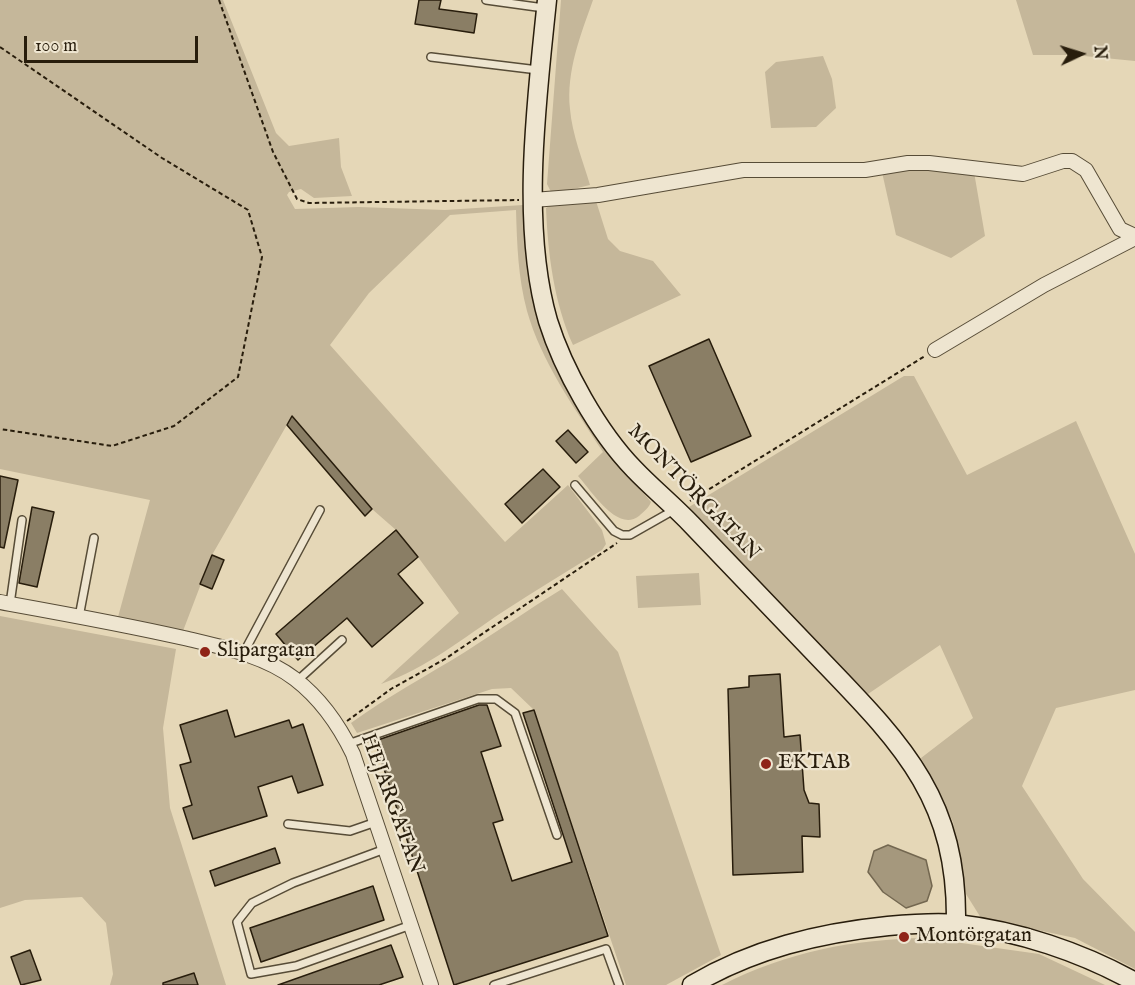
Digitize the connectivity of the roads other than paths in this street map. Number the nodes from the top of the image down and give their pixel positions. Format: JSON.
{"nodes":[{"id":1,"x":486,"y":0,"type":"edge"},
{"id":2,"x":547,"y":4,"type":"edge"},
{"id":3,"x":431,"y":57,"type":"dead end"},
{"id":4,"x":541,"y":71,"type":"junction"},
{"id":5,"x":533,"y":200,"type":"junction"},
{"id":6,"x":1135,"y":237,"type":"edge"},
{"id":7,"x":935,"y":350,"type":"road end"},
{"id":8,"x":575,"y":484,"type":"dead end"},
{"id":9,"x":676,"y":508,"type":"junction"},
{"id":10,"x":320,"y":510,"type":"dead end"},
{"id":11,"x":22,"y":520,"type":"dead end"},
{"id":12,"x":94,"y":538,"type":"dead end"},
{"id":13,"x":5,"y":603,"type":"edge"},
{"id":14,"x":79,"y":617,"type":"junction"},
{"id":15,"x":342,"y":640,"type":"dead end"},
{"id":16,"x":243,"y":654,"type":"junction"},
{"id":17,"x":297,"y":681,"type":"junction"},
{"id":18,"x":348,"y":744,"type":"junction"},
{"id":19,"x":376,"y":822,"type":"junction"},
{"id":20,"x":288,"y":824,"type":"dead end"},
{"id":21,"x":557,"y":835,"type":"dead end"},
{"id":22,"x":385,"y":849,"type":"junction"},
{"id":23,"x":956,"y":924,"type":"junction"},
{"id":24,"x":411,"y":925,"type":"junction"},
{"id":25,"x":1135,"y":982,"type":"edge"},
{"id":26,"x":431,"y":985,"type":"edge"},
{"id":27,"x":494,"y":985,"type":"edge"},
{"id":28,"x":619,"y":985,"type":"edge"},
{"id":29,"x":692,"y":985,"type":"edge"}],
"edges":[{"from":1,"to":2,"type":"lane"},
{"from":2,"to":4,"type":"street","name":"MONTÖRGATAN"},
{"from":3,"to":4,"type":"lane"},
{"from":4,"to":5,"type":"street","name":"MONTÖRGATAN"},
{"from":5,"to":6,"type":"street"},
{"from":5,"to":9,"type":"street","name":"MONTÖRGATAN"},
{"from":6,"to":7,"type":"street"},
{"from":8,"to":9,"type":"lane"},
{"from":9,"to":23,"type":"street","name":"MONTÖRGATAN"},
{"from":10,"to":16,"type":"lane"},
{"from":11,"to":13,"type":"lane"},
{"from":12,"to":14,"type":"lane"},
{"from":13,"to":14,"type":"street","name":"HEJARGATAN"},
{"from":14,"to":16,"type":"street","name":"HEJARGATAN"},
{"from":15,"to":17,"type":"lane"},
{"from":16,"to":17,"type":"street","name":"HEJARGATAN"},
{"from":17,"to":18,"type":"street","name":"HEJARGATAN"},
{"from":18,"to":19,"type":"street","name":"HEJARGATAN"},
{"from":18,"to":21,"type":"lane"},
{"from":19,"to":20,"type":"lane"},
{"from":19,"to":22,"type":"street","name":"HEJARGATAN"},
{"from":22,"to":24,"type":"street","name":"HEJARGATAN"},
{"from":22,"to":24,"type":"lane"},
{"from":23,"to":25,"type":"street"},
{"from":23,"to":29,"type":"street"},
{"from":24,"to":26,"type":"street","name":"HEJARGATAN"},
{"from":27,"to":28,"type":"lane"}]}
